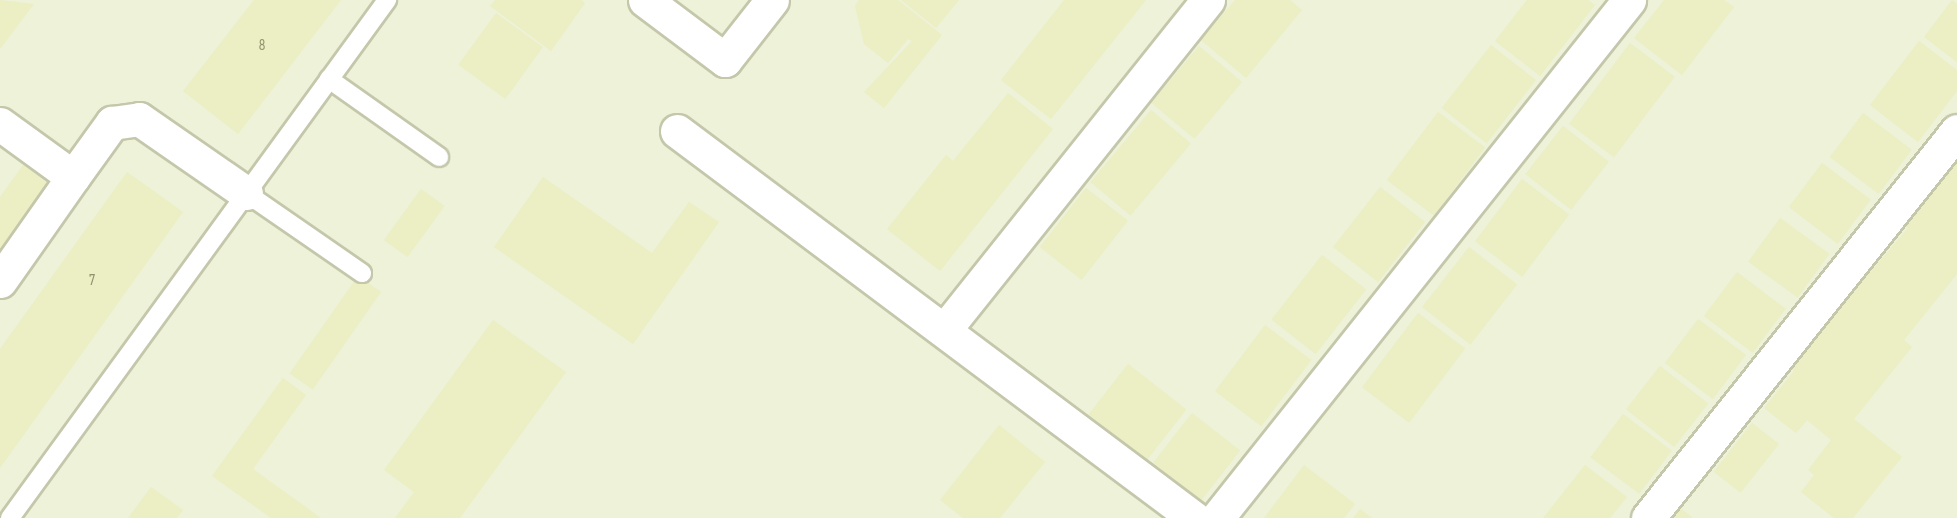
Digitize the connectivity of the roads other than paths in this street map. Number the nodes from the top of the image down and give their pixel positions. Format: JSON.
{"nodes":[{"id":1,"x":387,"y":0,"type":"edge"},
{"id":2,"x":645,"y":0,"type":"edge"},
{"id":3,"x":772,"y":0,"type":"edge"},
{"id":4,"x":1208,"y":0,"type":"edge"},
{"id":5,"x":1629,"y":0,"type":"edge"},
{"id":6,"x":329,"y":79,"type":"junction"},
{"id":7,"x":0,"y":124,"type":"edge"},
{"id":8,"x":677,"y":130,"type":"dead end"},
{"id":9,"x":1957,"y":132,"type":"edge"},
{"id":10,"x":439,"y":157,"type":"dead end"},
{"id":11,"x":73,"y":177,"type":"junction"},
{"id":12,"x":246,"y":193,"type":"junction"},
{"id":13,"x":362,"y":273,"type":"dead end"},
{"id":14,"x":0,"y":281,"type":"edge"},
{"id":15,"x":946,"y":328,"type":"junction"},
{"id":16,"x":10,"y":518,"type":"edge"},
{"id":17,"x":1194,"y":518,"type":"edge"},
{"id":18,"x":1217,"y":518,"type":"edge"},
{"id":19,"x":1648,"y":518,"type":"edge"}],
"edges":[{"from":1,"to":6,"type":"lane"},
{"from":2,"to":3,"type":"street"},
{"from":4,"to":15,"type":"street"},
{"from":5,"to":18,"type":"street"},
{"from":6,"to":10,"type":"lane"},
{"from":6,"to":12,"type":"lane"},
{"from":7,"to":11,"type":"street"},
{"from":8,"to":15,"type":"street"},
{"from":9,"to":19,"type":"street"},
{"from":11,"to":12,"type":"street"},
{"from":11,"to":14,"type":"street"},
{"from":12,"to":13,"type":"lane"},
{"from":12,"to":16,"type":"lane"},
{"from":15,"to":17,"type":"street"}]}
